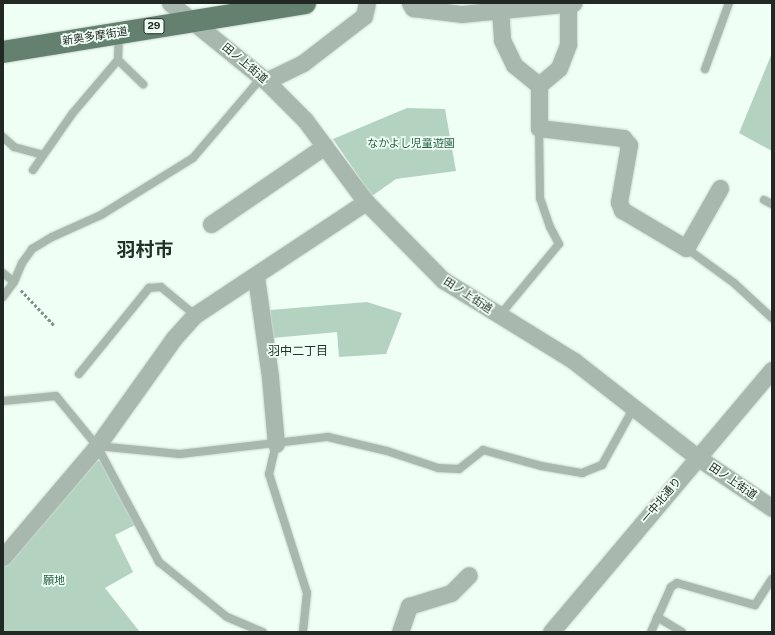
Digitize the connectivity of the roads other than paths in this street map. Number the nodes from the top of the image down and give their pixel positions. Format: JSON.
{"nodes":[{"id":1,"x":170,"y":3,"type":"edge"},
{"id":2,"x":305,"y":3,"type":"edge"},
{"id":3,"x":367,"y":3,"type":"edge"},
{"id":4,"x":410,"y":3,"type":"edge"},
{"id":5,"x":573,"y":3,"type":"edge"},
{"id":6,"x":729,"y":3,"type":"edge"},
{"id":7,"x":568,"y":4,"type":"edge"},
{"id":8,"x":500,"y":9,"type":"junction"},
{"id":9,"x":191,"y":20,"type":"junction"},
{"id":10,"x":120,"y":32,"type":"junction"},
{"id":11,"x":3,"y":52,"type":"edge"},
{"id":12,"x":118,"y":60,"type":"junction"},
{"id":13,"x":705,"y":69,"type":"dead end"},
{"id":14,"x":266,"y":81,"type":"junction"},
{"id":15,"x":143,"y":84,"type":"dead end"},
{"id":16,"x":539,"y":85,"type":"junction"},
{"id":17,"x":539,"y":128,"type":"junction"},
{"id":18,"x":3,"y":137,"type":"edge"},
{"id":19,"x":325,"y":146,"type":"junction"},
{"id":20,"x":43,"y":155,"type":"junction"},
{"id":21,"x":33,"y":170,"type":"dead end"},
{"id":22,"x":720,"y":188,"type":"dead end"},
{"id":23,"x":764,"y":200,"type":"dead end"},
{"id":24,"x":366,"y":202,"type":"junction"},
{"id":25,"x":772,"y":204,"type":"edge"},
{"id":26,"x":211,"y":224,"type":"dead end"},
{"id":27,"x":686,"y":248,"type":"junction"},
{"id":28,"x":3,"y":273,"type":"edge"},
{"id":29,"x":256,"y":277,"type":"junction"},
{"id":30,"x":14,"y":282,"type":"junction"},
{"id":31,"x":3,"y":297,"type":"edge"},
{"id":32,"x":195,"y":315,"type":"junction"},
{"id":33,"x":500,"y":315,"type":"junction"},
{"id":34,"x":772,"y":318,"type":"edge"},
{"id":35,"x":772,"y":370,"type":"edge"},
{"id":36,"x":79,"y":374,"type":"dead end"},
{"id":37,"x":3,"y":401,"type":"edge"},
{"id":38,"x":633,"y":409,"type":"junction"},
{"id":39,"x":276,"y":444,"type":"junction"},
{"id":40,"x":97,"y":446,"type":"junction"},
{"id":41,"x":697,"y":457,"type":"junction"},
{"id":42,"x":772,"y":508,"type":"edge"},
{"id":43,"x":3,"y":556,"type":"edge"},
{"id":44,"x":468,"y":575,"type":"dead end"},
{"id":45,"x":772,"y":579,"type":"edge"},
{"id":46,"x":656,"y":617,"type":"junction"},
{"id":47,"x":263,"y":632,"type":"edge"},
{"id":48,"x":303,"y":632,"type":"edge"},
{"id":49,"x":400,"y":632,"type":"edge"},
{"id":50,"x":551,"y":632,"type":"edge"},
{"id":51,"x":651,"y":632,"type":"edge"},
{"id":52,"x":682,"y":632,"type":"edge"}],
"edges":[{"from":1,"to":9,"type":"street","name":"田ノ上街道"},
{"from":2,"to":9,"type":"main road","name":"新奥多摩街道","number":"29"},
{"from":3,"to":14,"type":"street"},
{"from":4,"to":8,"type":"street"},
{"from":5,"to":7,"type":"street"},
{"from":6,"to":13,"type":"lane"},
{"from":7,"to":8,"type":"street"},
{"from":7,"to":16,"type":"street"},
{"from":8,"to":16,"type":"street"},
{"from":9,"to":10,"type":"main road","name":"新奥多摩街道","number":"29"},
{"from":9,"to":14,"type":"street","name":"田ノ上街道"},
{"from":10,"to":11,"type":"main road","name":"新奥多摩街道","number":"29"},
{"from":10,"to":12,"type":"lane"},
{"from":12,"to":15,"type":"lane"},
{"from":12,"to":20,"type":"lane"},
{"from":14,"to":19,"type":"street","name":"田ノ上街道"},
{"from":14,"to":30,"type":"lane"},
{"from":16,"to":17,"type":"street"},
{"from":17,"to":27,"type":"street"},
{"from":17,"to":33,"type":"lane"},
{"from":18,"to":20,"type":"lane"},
{"from":19,"to":24,"type":"street","name":"田ノ上街道"},
{"from":19,"to":26,"type":"street"},
{"from":20,"to":21,"type":"lane"},
{"from":22,"to":27,"type":"street"},
{"from":23,"to":25,"type":"lane"},
{"from":24,"to":29,"type":"street"},
{"from":24,"to":33,"type":"street","name":"田ノ上街道"},
{"from":27,"to":34,"type":"lane"},
{"from":28,"to":30,"type":"lane"},
{"from":29,"to":32,"type":"street"},
{"from":29,"to":39,"type":"street"},
{"from":30,"to":31,"type":"lane"},
{"from":32,"to":36,"type":"lane"},
{"from":32,"to":40,"type":"street"},
{"from":33,"to":38,"type":"street","name":"田ノ上街道"},
{"from":35,"to":41,"type":"street","name":"一中北通り"},
{"from":37,"to":40,"type":"lane"},
{"from":38,"to":39,"type":"lane"},
{"from":38,"to":41,"type":"street","name":"田ノ上街道"},
{"from":39,"to":40,"type":"lane"},
{"from":39,"to":48,"type":"lane"},
{"from":40,"to":43,"type":"street"},
{"from":40,"to":47,"type":"lane"},
{"from":41,"to":42,"type":"street","name":"田ノ上街道"},
{"from":41,"to":50,"type":"street","name":"一中北通り"},
{"from":44,"to":49,"type":"street"},
{"from":45,"to":46,"type":"lane"},
{"from":46,"to":51,"type":"lane"},
{"from":46,"to":52,"type":"lane"}]}
